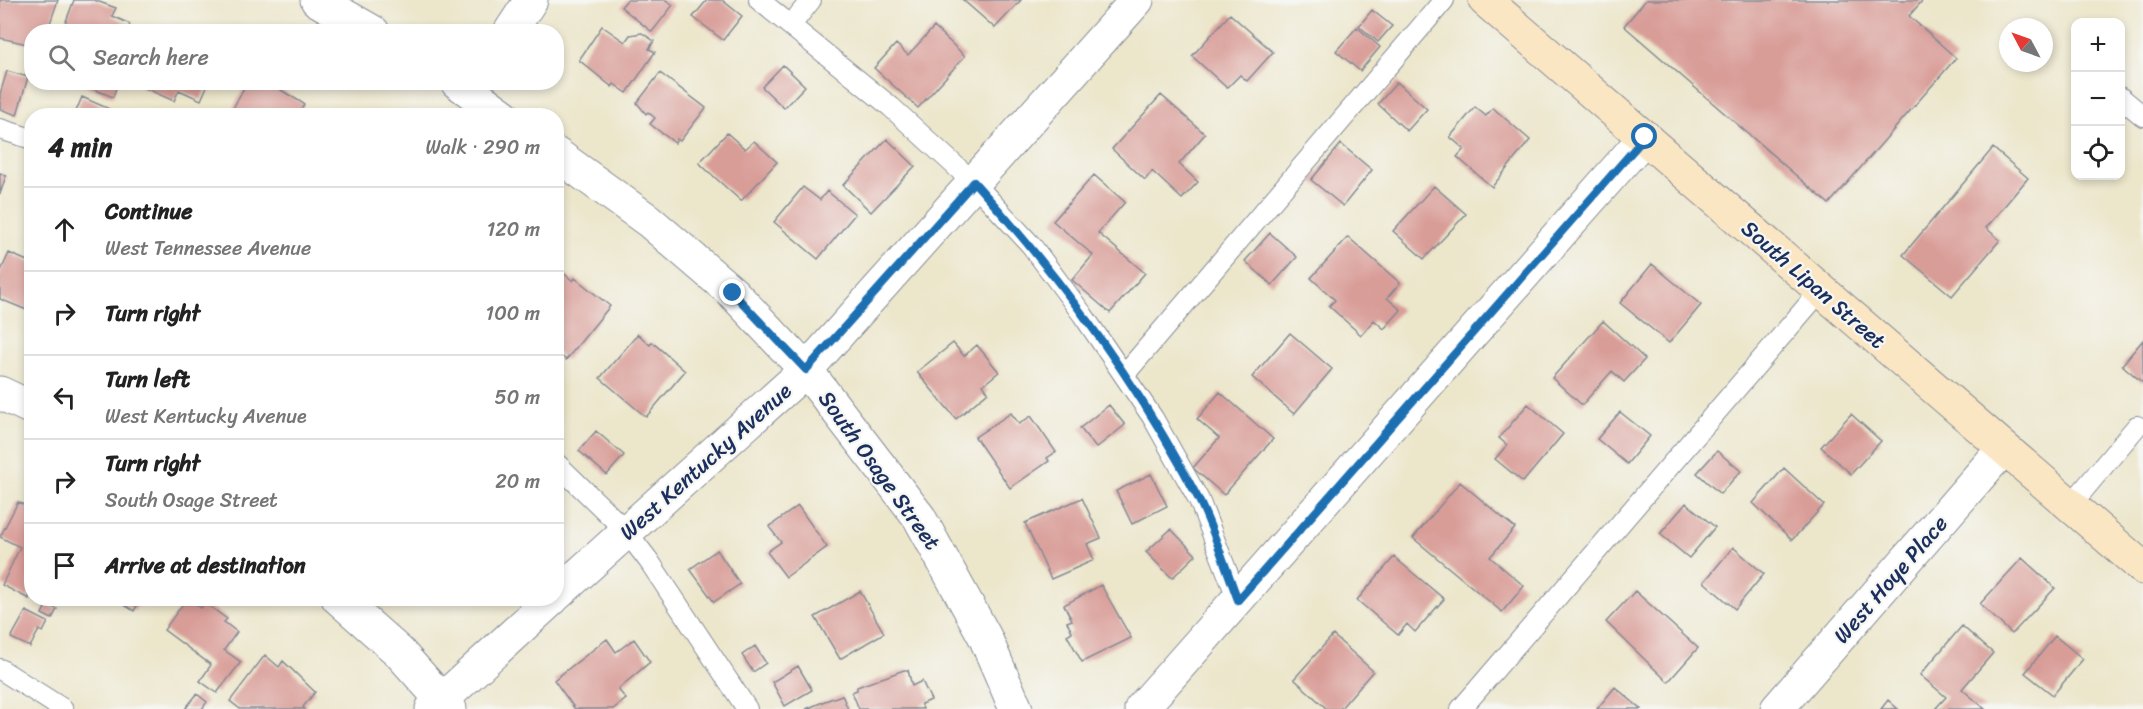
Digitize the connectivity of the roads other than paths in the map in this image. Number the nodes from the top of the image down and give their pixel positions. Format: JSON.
{"nodes":[{"id":1,"x":318,"y":0,"type":"edge"},
{"id":2,"x":531,"y":0,"type":"edge"},
{"id":3,"x":759,"y":0,"type":"edge"},
{"id":4,"x":811,"y":0,"type":"edge"},
{"id":5,"x":1137,"y":0,"type":"edge"},
{"id":6,"x":1444,"y":0,"type":"edge"},
{"id":7,"x":1485,"y":0,"type":"edge"},
{"id":8,"x":359,"y":24,"type":"edge"},
{"id":9,"x":515,"y":24,"type":"edge"},
{"id":10,"x":791,"y":26,"type":"junction"},
{"id":11,"x":474,"y":90,"type":"edge"},
{"id":12,"x":2125,"y":101,"type":"edge"},
{"id":13,"x":495,"y":108,"type":"edge"},
{"id":14,"x":2143,"y":117,"type":"edge"},
{"id":15,"x":0,"y":129,"type":"edge"},
{"id":16,"x":24,"y":137,"type":"edge"},
{"id":17,"x":1645,"y":137,"type":"junction"},
{"id":18,"x":564,"y":160,"type":"edge"},
{"id":19,"x":974,"y":182,"type":"junction"},
{"id":20,"x":1821,"y":290,"type":"junction"},
{"id":21,"x":806,"y":370,"type":"junction"},
{"id":22,"x":1124,"y":375,"type":"junction"},
{"id":23,"x":0,"y":393,"type":"edge"},
{"id":24,"x":24,"y":404,"type":"edge"},
{"id":25,"x":2138,"y":426,"type":"dead end"},
{"id":26,"x":2003,"y":449,"type":"junction"},
{"id":27,"x":564,"y":471,"type":"edge"},
{"id":28,"x":2070,"y":506,"type":"junction"},
{"id":29,"x":626,"y":531,"type":"junction"},
{"id":30,"x":2143,"y":568,"type":"edge"},
{"id":31,"x":564,"y":588,"type":"edge"},
{"id":32,"x":1238,"y":600,"type":"junction"},
{"id":33,"x":347,"y":606,"type":"edge"},
{"id":34,"x":545,"y":606,"type":"edge"},
{"id":35,"x":0,"y":669,"type":"edge"},
{"id":36,"x":441,"y":706,"type":"edge"},
{"id":37,"x":63,"y":709,"type":"edge"},
{"id":38,"x":747,"y":709,"type":"edge"},
{"id":39,"x":1016,"y":709,"type":"edge"},
{"id":40,"x":1141,"y":709,"type":"edge"},
{"id":41,"x":1461,"y":709,"type":"edge"},
{"id":42,"x":1777,"y":709,"type":"edge"}],
"edges":[{"from":1,"to":8,"type":"street"},
{"from":2,"to":9,"type":"street"},
{"from":3,"to":10,"type":"lane"},
{"from":4,"to":10,"type":"lane"},
{"from":5,"to":19,"type":"street","name":"West Kentucky Avenue"},
{"from":6,"to":22,"type":"lane"},
{"from":7,"to":17,"type":"street","name":"South Lipan Street"},
{"from":10,"to":19,"type":"lane"},
{"from":11,"to":13,"type":"street"},
{"from":12,"to":14,"type":"lane"},
{"from":15,"to":16,"type":"lane"},
{"from":17,"to":20,"type":"street","name":"South Lipan Street"},
{"from":17,"to":32,"type":"street"},
{"from":18,"to":21,"type":"street","name":"South Osage Street"},
{"from":19,"to":21,"type":"street","name":"West Kentucky Avenue"},
{"from":19,"to":22,"type":"lane"},
{"from":20,"to":26,"type":"street","name":"South Lipan Street"},
{"from":20,"to":41,"type":"lane"},
{"from":21,"to":29,"type":"street","name":"West Kentucky Avenue"},
{"from":21,"to":39,"type":"street","name":"South Osage Street"},
{"from":22,"to":32,"type":"lane"},
{"from":23,"to":24,"type":"street"},
{"from":25,"to":28,"type":"lane"},
{"from":26,"to":28,"type":"street","name":"South Lipan Street"},
{"from":26,"to":42,"type":"street","name":"West Hoye Place"},
{"from":27,"to":29,"type":"lane"},
{"from":28,"to":30,"type":"street","name":"South Lipan Street"},
{"from":29,"to":31,"type":"street","name":"West Kentucky Avenue"},
{"from":29,"to":38,"type":"lane"},
{"from":32,"to":40,"type":"street"},
{"from":33,"to":36,"type":"street"},
{"from":34,"to":36,"type":"street"},
{"from":35,"to":37,"type":"lane"}]}
